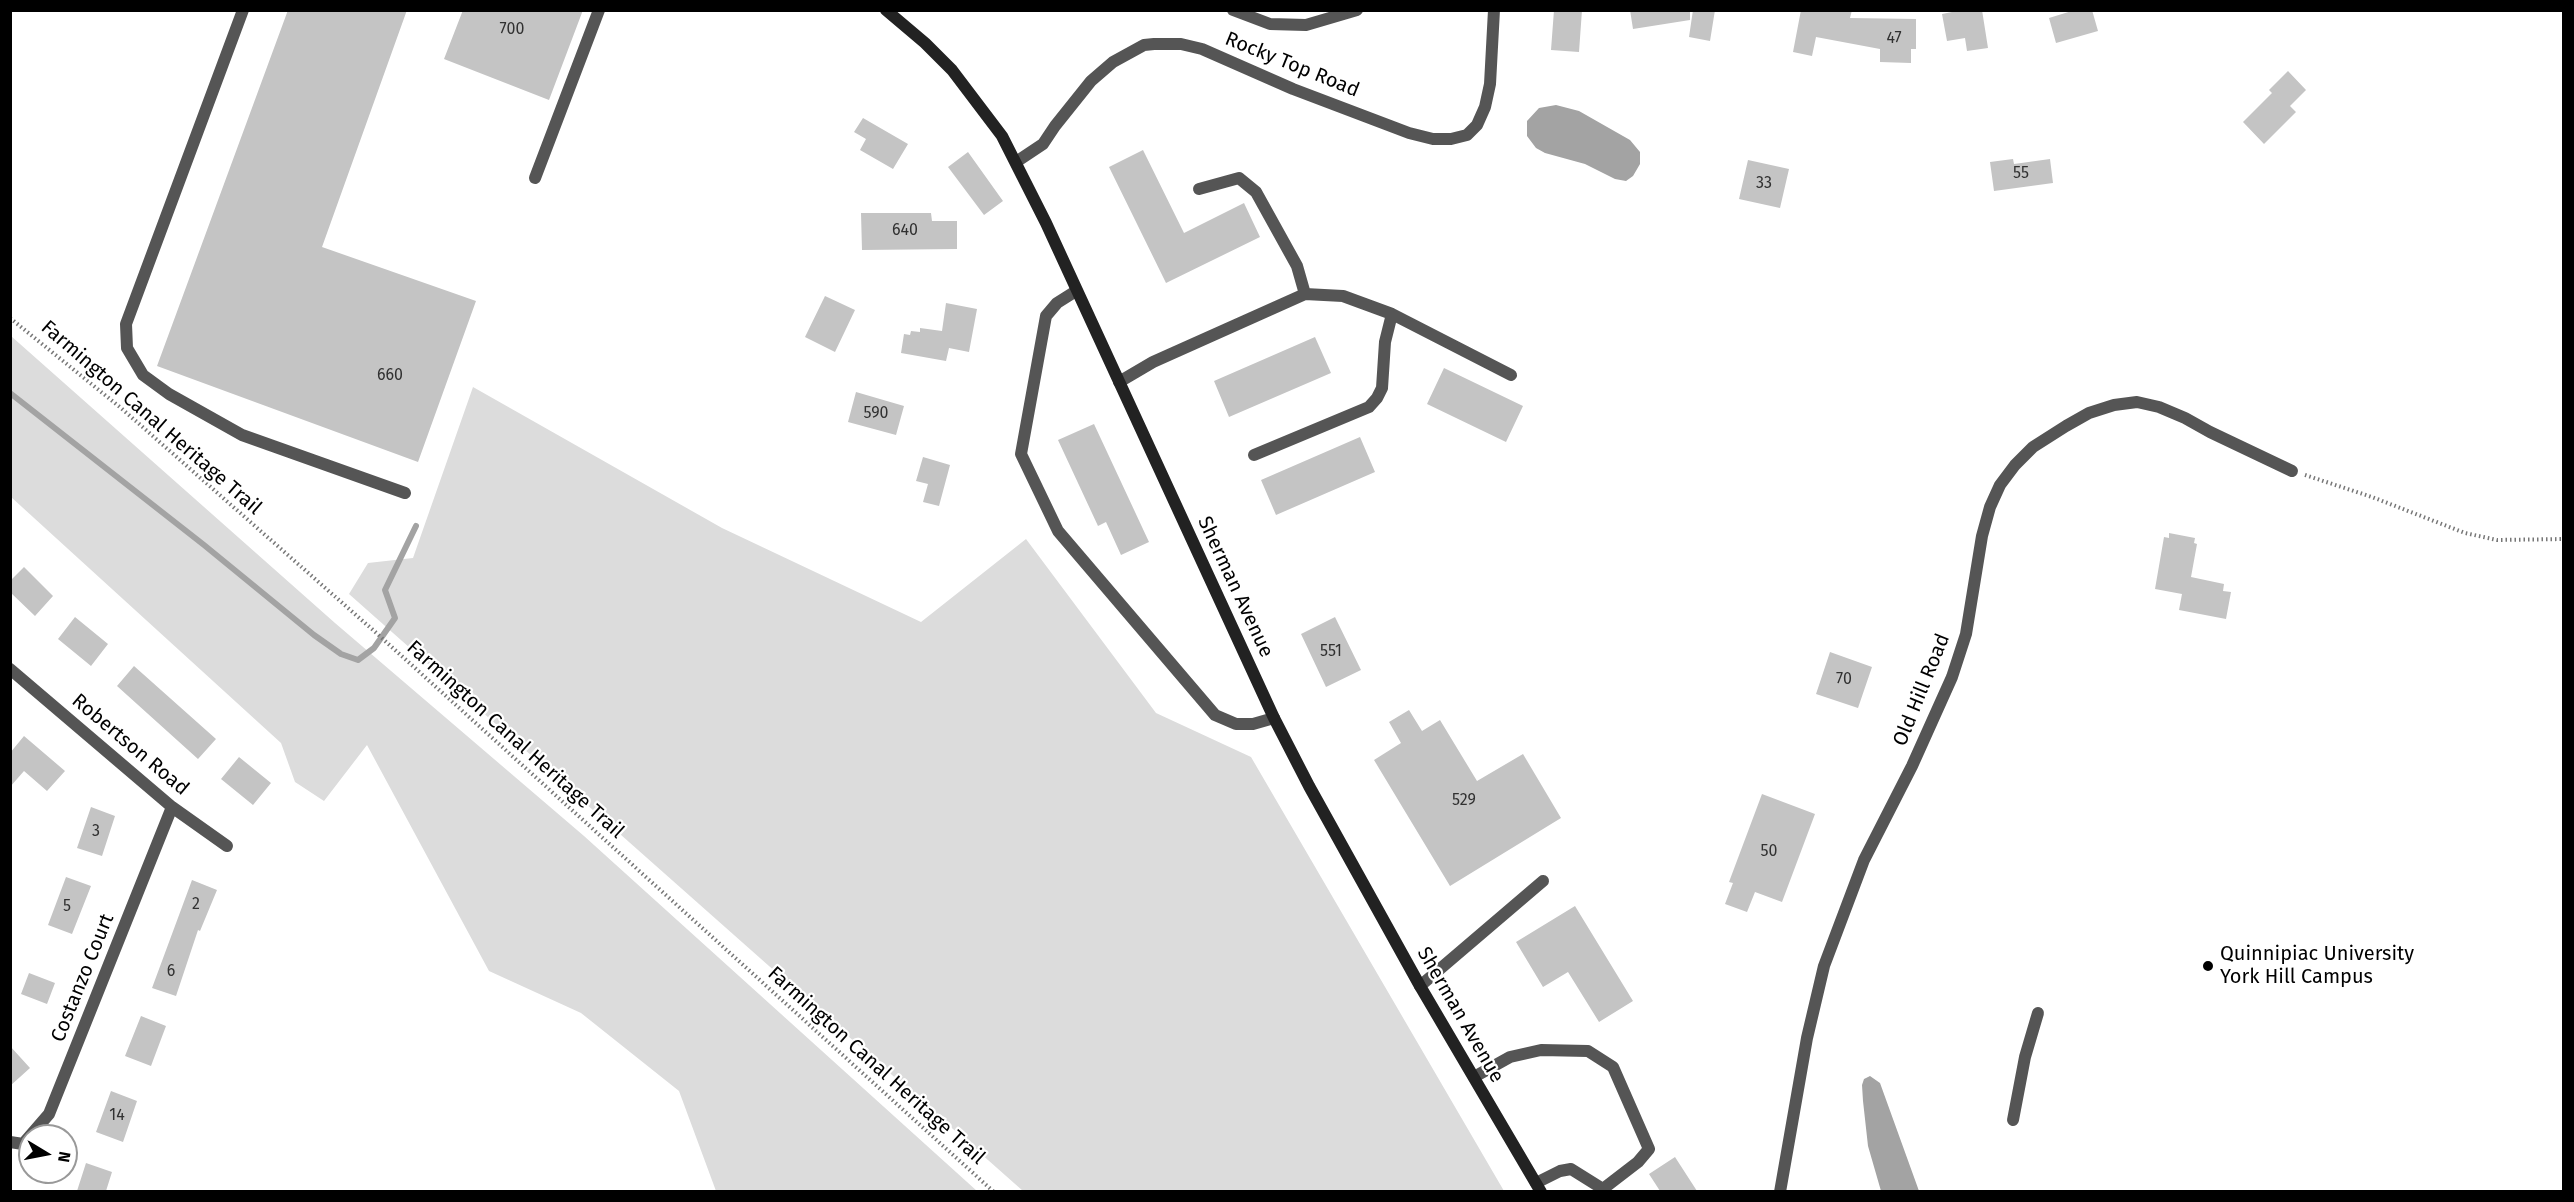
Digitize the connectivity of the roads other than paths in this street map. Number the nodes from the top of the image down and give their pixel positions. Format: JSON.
{"nodes":[{"id":1,"x":243,"y":10,"type":"edge"},
{"id":2,"x":599,"y":10,"type":"edge"},
{"id":3,"x":886,"y":10,"type":"edge"},
{"id":4,"x":1233,"y":10,"type":"edge"},
{"id":5,"x":1357,"y":10,"type":"edge"},
{"id":6,"x":1494,"y":10,"type":"edge"},
{"id":7,"x":1016,"y":162,"type":"junction"},
{"id":8,"x":535,"y":178,"type":"dead end"},
{"id":9,"x":1199,"y":189,"type":"dead end"},
{"id":10,"x":1076,"y":291,"type":"junction"},
{"id":11,"x":1305,"y":294,"type":"junction"},
{"id":12,"x":1392,"y":314,"type":"junction"},
{"id":13,"x":1511,"y":375,"type":"dead end"},
{"id":14,"x":1119,"y":382,"type":"junction"},
{"id":15,"x":1254,"y":455,"type":"dead end"},
{"id":16,"x":2292,"y":471,"type":"road end"},
{"id":17,"x":405,"y":493,"type":"dead end"},
{"id":18,"x":10,"y":669,"type":"edge"},
{"id":19,"x":1274,"y":718,"type":"junction"},
{"id":20,"x":172,"y":807,"type":"junction"},
{"id":21,"x":227,"y":846,"type":"dead end"},
{"id":22,"x":1544,"y":881,"type":"dead end"},
{"id":23,"x":1420,"y":986,"type":"junction"},
{"id":24,"x":2038,"y":1013,"type":"dead end"},
{"id":25,"x":1474,"y":1077,"type":"junction"},
{"id":26,"x":2013,"y":1120,"type":"dead end"},
{"id":27,"x":10,"y":1142,"type":"edge"},
{"id":28,"x":1539,"y":1187,"type":"edge"},
{"id":29,"x":1601,"y":1190,"type":"edge"},
{"id":30,"x":1780,"y":1191,"type":"edge"}],
"edges":[{"from":1,"to":17,"type":"street"},
{"from":2,"to":8,"type":"street"},
{"from":3,"to":7,"type":"main road","name":"Sherman Avenue"},
{"from":4,"to":5,"type":"street"},
{"from":6,"to":7,"type":"street","name":"Rocky Top Road"},
{"from":7,"to":10,"type":"main road","name":"Sherman Avenue"},
{"from":9,"to":11,"type":"street"},
{"from":10,"to":14,"type":"main road","name":"Sherman Avenue"},
{"from":10,"to":19,"type":"street"},
{"from":11,"to":12,"type":"street"},
{"from":11,"to":14,"type":"street"},
{"from":12,"to":13,"type":"street"},
{"from":12,"to":15,"type":"street"},
{"from":14,"to":19,"type":"main road","name":"Sherman Avenue"},
{"from":16,"to":30,"type":"street","name":"Old Hill Road"},
{"from":18,"to":20,"type":"street","name":"Robertson Road"},
{"from":19,"to":23,"type":"main road","name":"Sherman Avenue"},
{"from":20,"to":21,"type":"street","name":"Robertson Road"},
{"from":20,"to":27,"type":"street","name":"Costanzo Court"},
{"from":22,"to":23,"type":"street"},
{"from":23,"to":25,"type":"main road","name":"Sherman Avenue"},
{"from":24,"to":26,"type":"street"},
{"from":25,"to":28,"type":"main road","name":"Sherman Avenue"},
{"from":25,"to":29,"type":"street"},
{"from":28,"to":29,"type":"street"}]}
